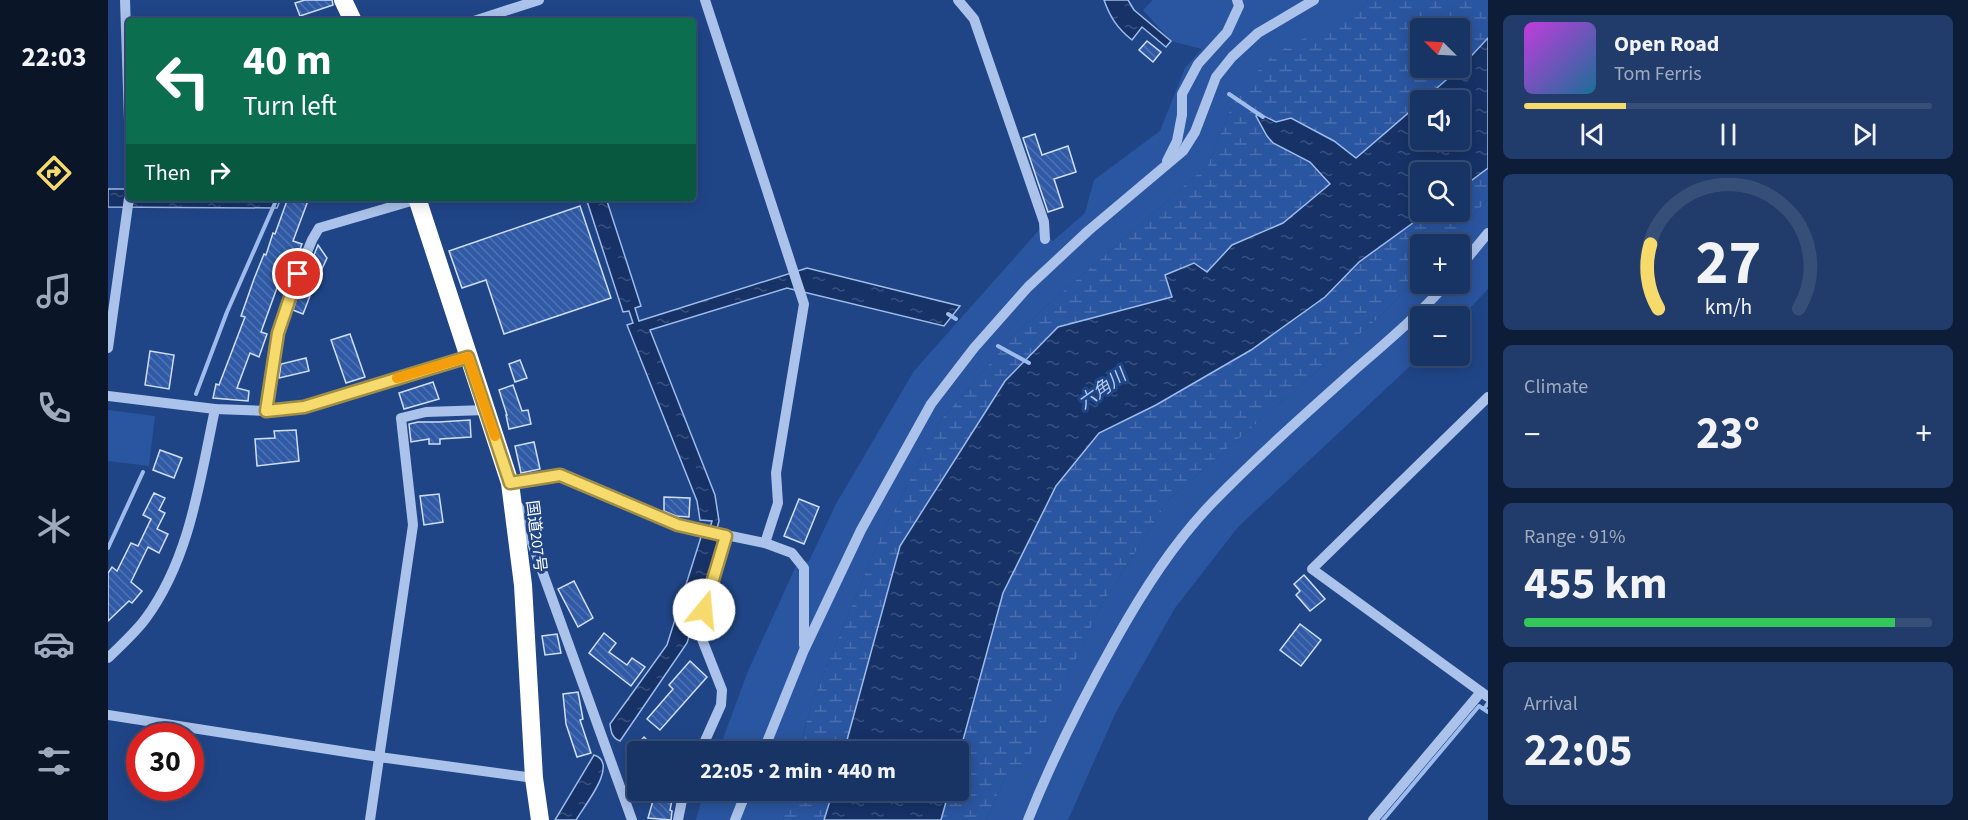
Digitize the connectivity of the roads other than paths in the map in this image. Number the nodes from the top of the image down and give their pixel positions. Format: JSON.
{"nodes":[{"id":1,"x":125,"y":0,"type":"edge"},
{"id":2,"x":343,"y":0,"type":"edge"},
{"id":3,"x":539,"y":0,"type":"edge"},
{"id":4,"x":705,"y":0,"type":"edge"},
{"id":5,"x":958,"y":0,"type":"edge"},
{"id":6,"x":1237,"y":0,"type":"edge"},
{"id":7,"x":1311,"y":1,"type":"edge"},
{"id":8,"x":352,"y":18,"type":"edge"},
{"id":9,"x":483,"y":18,"type":"edge"},
{"id":10,"x":126,"y":30,"type":"edge"},
{"id":11,"x":1164,"y":167,"type":"junction"},
{"id":12,"x":129,"y":201,"type":"edge"},
{"id":13,"x":411,"y":201,"type":"edge"},
{"id":14,"x":419,"y":201,"type":"edge"},
{"id":15,"x":1488,"y":233,"type":"edge"},
{"id":16,"x":1045,"y":239,"type":"dead end"},
{"id":17,"x":1470,"y":255,"type":"edge"},
{"id":18,"x":1436,"y":294,"type":"edge"},
{"id":19,"x":108,"y":348,"type":"edge"},
{"id":20,"x":468,"y":357,"type":"junction"},
{"id":21,"x":108,"y":396,"type":"edge"},
{"id":22,"x":1488,"y":397,"type":"edge"},
{"id":23,"x":215,"y":409,"type":"junction"},
{"id":24,"x":486,"y":410,"type":"junction"},
{"id":25,"x":266,"y":411,"type":"junction"},
{"id":26,"x":510,"y":483,"type":"junction"},
{"id":27,"x":716,"y":534,"type":"junction"},
{"id":28,"x":765,"y":543,"type":"junction"},
{"id":29,"x":804,"y":650,"type":"junction"},
{"id":30,"x":108,"y":657,"type":"edge"},
{"id":31,"x":1485,"y":695,"type":"edge"},
{"id":32,"x":108,"y":715,"type":"edge"},
{"id":33,"x":705,"y":741,"type":"edge"},
{"id":34,"x":767,"y":741,"type":"edge"},
{"id":35,"x":380,"y":758,"type":"junction"},
{"id":36,"x":534,"y":778,"type":"junction"},
{"id":37,"x":682,"y":801,"type":"edge"},
{"id":38,"x":743,"y":801,"type":"edge"},
{"id":39,"x":370,"y":820,"type":"edge"},
{"id":40,"x":540,"y":820,"type":"edge"},
{"id":41,"x":632,"y":820,"type":"edge"},
{"id":42,"x":678,"y":820,"type":"edge"},
{"id":43,"x":735,"y":820,"type":"edge"},
{"id":44,"x":1028,"y":820,"type":"edge"},
{"id":45,"x":1373,"y":820,"type":"edge"}],
"edges":[{"from":1,"to":10,"type":"street"},
{"from":2,"to":8,"type":"highway"},
{"from":3,"to":9,"type":"street"},
{"from":4,"to":28,"type":"street"},
{"from":5,"to":16,"type":"street"},
{"from":6,"to":11,"type":"street"},
{"from":7,"to":11,"type":"street"},
{"from":11,"to":29,"type":"street"},
{"from":12,"to":19,"type":"street"},
{"from":13,"to":25,"type":"street"},
{"from":14,"to":20,"type":"highway","name":"国道207号"},
{"from":15,"to":17,"type":"street"},
{"from":18,"to":44,"type":"street"},
{"from":20,"to":24,"type":"highway","name":"国道207号"},
{"from":20,"to":25,"type":"street"},
{"from":21,"to":23,"type":"street"},
{"from":22,"to":31,"type":"street"},
{"from":23,"to":25,"type":"street"},
{"from":23,"to":30,"type":"street"},
{"from":24,"to":26,"type":"highway","name":"国道207号"},
{"from":24,"to":35,"type":"street"},
{"from":26,"to":27,"type":"street"},
{"from":26,"to":36,"type":"highway","name":"国道207号"},
{"from":26,"to":41,"type":"street"},
{"from":27,"to":28,"type":"street"},
{"from":27,"to":33,"type":"street"},
{"from":28,"to":29,"type":"street"},
{"from":29,"to":34,"type":"street"},
{"from":31,"to":45,"type":"street"},
{"from":32,"to":35,"type":"street"},
{"from":35,"to":36,"type":"street"},
{"from":35,"to":39,"type":"street"},
{"from":36,"to":40,"type":"highway","name":"国道207号"},
{"from":37,"to":42,"type":"street"},
{"from":38,"to":43,"type":"street"}]}
